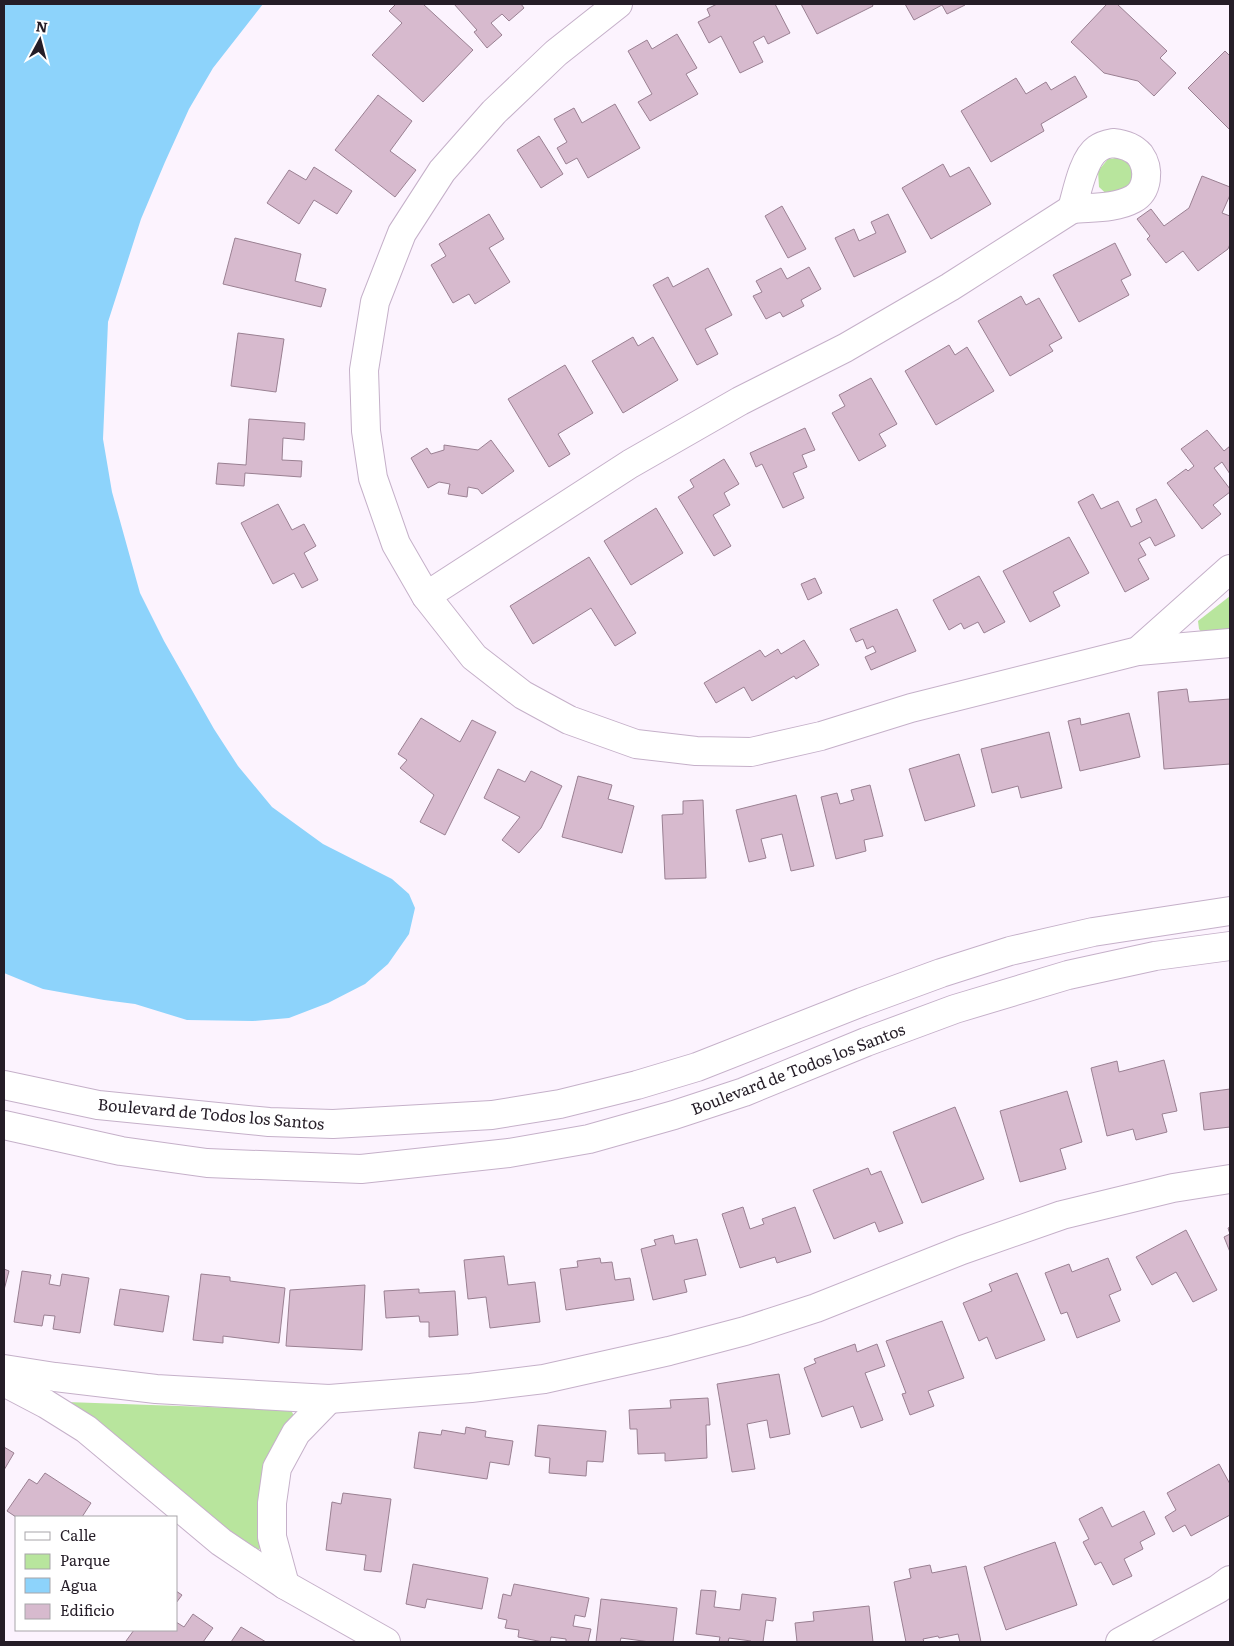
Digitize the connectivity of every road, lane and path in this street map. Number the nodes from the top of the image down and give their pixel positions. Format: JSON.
{"nodes":[{"id":1,"x":618,"y":4,"type":"edge"},
{"id":2,"x":1072,"y":209,"type":"dead end"},
{"id":3,"x":1230,"y":569,"type":"edge"},
{"id":4,"x":426,"y":596,"type":"junction"},
{"id":5,"x":1230,"y":643,"type":"edge"},
{"id":6,"x":1138,"y":651,"type":"junction"},
{"id":7,"x":1230,"y":911,"type":"edge"},
{"id":8,"x":1230,"y":946,"type":"edge"},
{"id":9,"x":4,"y":1085,"type":"edge"},
{"id":10,"x":4,"y":1125,"type":"edge"},
{"id":11,"x":1230,"y":1179,"type":"edge"},
{"id":12,"x":4,"y":1369,"type":"edge"},
{"id":13,"x":4,"y":1382,"type":"edge"},
{"id":14,"x":328,"y":1399,"type":"junction"},
{"id":15,"x":1230,"y":1580,"type":"edge"},
{"id":16,"x":285,"y":1585,"type":"junction"},
{"id":17,"x":386,"y":1642,"type":"edge"},
{"id":18,"x":1120,"y":1642,"type":"edge"}],
"edges":[{"from":1,"to":4,"type":"street"},
{"from":2,"to":4,"type":"street"},
{"from":3,"to":6,"type":"street"},
{"from":4,"to":6,"type":"street"},
{"from":5,"to":6,"type":"street"},
{"from":7,"to":9,"type":"street","name":"Boulevard de Todos los Santos"},
{"from":8,"to":10,"type":"street","name":"Boulevard de Todos los Santos"},
{"from":11,"to":14,"type":"street"},
{"from":12,"to":14,"type":"street"},
{"from":13,"to":16,"type":"street"},
{"from":14,"to":16,"type":"street"},
{"from":15,"to":18,"type":"street"},
{"from":16,"to":17,"type":"street"}]}
